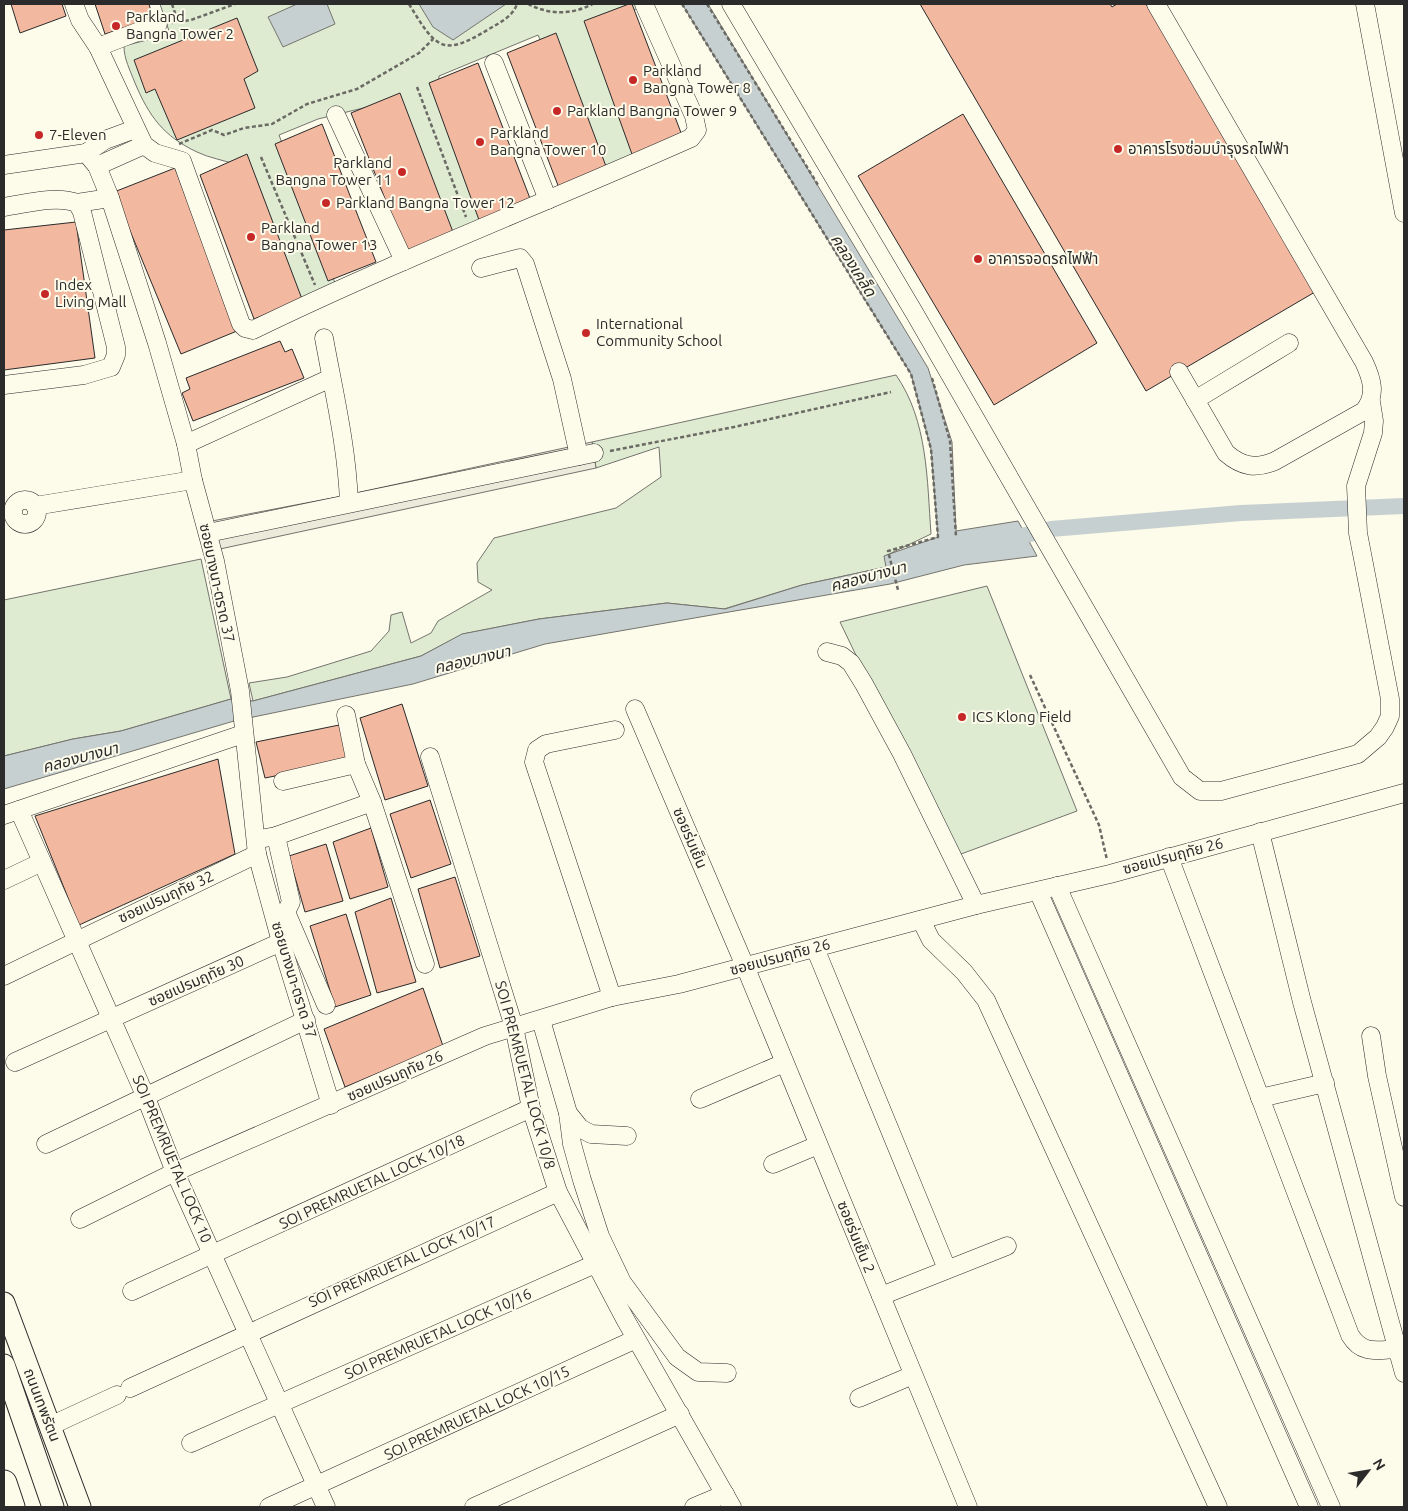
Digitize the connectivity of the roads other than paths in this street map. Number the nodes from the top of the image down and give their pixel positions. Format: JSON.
{"nodes":[{"id":1,"x":74,"y":4,"type":"edge"},
{"id":2,"x":644,"y":4,"type":"edge"},
{"id":3,"x":731,"y":4,"type":"edge"},
{"id":4,"x":1156,"y":4,"type":"edge"},
{"id":5,"x":1365,"y":4,"type":"edge"},
{"id":6,"x":158,"y":24,"type":"road end"},
{"id":7,"x":98,"y":47,"type":"junction"},
{"id":8,"x":494,"y":63,"type":"dead end"},
{"id":9,"x":336,"y":115,"type":"dead end"},
{"id":10,"x":135,"y":129,"type":"junction"},
{"id":11,"x":144,"y":145,"type":"junction"},
{"id":12,"x":91,"y":159,"type":"junction"},
{"id":13,"x":4,"y":165,"type":"edge"},
{"id":14,"x":110,"y":198,"type":"junction"},
{"id":15,"x":548,"y":200,"type":"junction"},
{"id":16,"x":77,"y":203,"type":"junction"},
{"id":17,"x":4,"y":207,"type":"edge"},
{"id":18,"x":1404,"y":213,"type":"edge"},
{"id":19,"x":404,"y":261,"type":"junction"},
{"id":20,"x":481,"y":268,"type":"dead end"},
{"id":21,"x":324,"y":338,"type":"dead end"},
{"id":22,"x":1289,"y":344,"type":"dead end"},
{"id":23,"x":1179,"y":372,"type":"dead end"},
{"id":24,"x":331,"y":378,"type":"junction"},
{"id":25,"x":4,"y":386,"type":"edge"},
{"id":26,"x":1195,"y":400,"type":"junction"},
{"id":27,"x":1371,"y":402,"type":"junction"},
{"id":28,"x":186,"y":444,"type":"junction"},
{"id":29,"x":193,"y":480,"type":"junction"},
{"id":30,"x":349,"y":503,"type":"junction"},
{"id":31,"x":9,"y":519,"type":"edge"},
{"id":32,"x":208,"y":533,"type":"junction"},
{"id":33,"x":827,"y":652,"type":"dead end"},
{"id":34,"x":635,"y":709,"type":"dead end"},
{"id":35,"x":346,"y":714,"type":"dead end"},
{"id":36,"x":243,"y":730,"type":"junction"},
{"id":37,"x":615,"y":730,"type":"dead end"},
{"id":38,"x":430,"y":757,"type":"dead end"},
{"id":39,"x":356,"y":764,"type":"junction"},
{"id":40,"x":283,"y":781,"type":"dead end"},
{"id":41,"x":1404,"y":793,"type":"edge"},
{"id":42,"x":372,"y":802,"type":"junction"},
{"id":43,"x":11,"y":812,"type":"edge"},
{"id":44,"x":1260,"y":832,"type":"junction"},
{"id":45,"x":276,"y":836,"type":"junction"},
{"id":46,"x":257,"y":847,"type":"junction"},
{"id":47,"x":1170,"y":857,"type":"junction"},
{"id":48,"x":42,"y":862,"type":"junction"},
{"id":49,"x":4,"y":880,"type":"edge"},
{"id":50,"x":1057,"y":886,"type":"junction"},
{"id":51,"x":1038,"y":891,"type":"junction"},
{"id":52,"x":976,"y":905,"type":"junction"},
{"id":53,"x":921,"y":920,"type":"junction"},
{"id":54,"x":76,"y":940,"type":"junction"},
{"id":55,"x":281,"y":942,"type":"junction"},
{"id":56,"x":815,"y":948,"type":"junction"},
{"id":57,"x":425,"y":964,"type":"dead end"},
{"id":58,"x":745,"y":966,"type":"junction"},
{"id":59,"x":4,"y":976,"type":"edge"},
{"id":60,"x":612,"y":997,"type":"junction"},
{"id":61,"x":326,"y":1005,"type":"dead end"},
{"id":62,"x":1110,"y":1006,"type":"junction"},
{"id":63,"x":1092,"y":1013,"type":"junction"},
{"id":64,"x":111,"y":1019,"type":"junction"},
{"id":65,"x":306,"y":1020,"type":"junction"},
{"id":66,"x":541,"y":1020,"type":"junction"},
{"id":67,"x":514,"y":1027,"type":"junction"},
{"id":68,"x":1372,"y":1036,"type":"dead end"},
{"id":69,"x":14,"y":1062,"type":"dead end"},
{"id":70,"x":784,"y":1063,"type":"junction"},
{"id":71,"x":1325,"y":1083,"type":"junction"},
{"id":72,"x":145,"y":1095,"type":"junction"},
{"id":73,"x":1150,"y":1097,"type":"junction"},
{"id":74,"x":1260,"y":1098,"type":"junction"},
{"id":75,"x":700,"y":1099,"type":"dead end"},
{"id":76,"x":331,"y":1105,"type":"junction"},
{"id":77,"x":1132,"y":1105,"type":"junction"},
{"id":78,"x":531,"y":1108,"type":"junction"},
{"id":79,"x":568,"y":1114,"type":"junction"},
{"id":80,"x":627,"y":1136,"type":"dead end"},
{"id":81,"x":46,"y":1144,"type":"dead end"},
{"id":82,"x":818,"y":1145,"type":"junction"},
{"id":83,"x":773,"y":1164,"type":"dead end"},
{"id":84,"x":175,"y":1172,"type":"junction"},
{"id":85,"x":558,"y":1192,"type":"junction"},
{"id":86,"x":1404,"y":1197,"type":"edge"},
{"id":87,"x":80,"y":1218,"type":"dead end"},
{"id":88,"x":1007,"y":1246,"type":"dead end"},
{"id":89,"x":1218,"y":1253,"type":"junction"},
{"id":90,"x":213,"y":1256,"type":"junction"},
{"id":91,"x":1201,"y":1260,"type":"junction"},
{"id":92,"x":595,"y":1264,"type":"junction"},
{"id":93,"x":947,"y":1269,"type":"junction"},
{"id":94,"x":132,"y":1291,"type":"dead end"},
{"id":95,"x":881,"y":1296,"type":"junction"},
{"id":96,"x":4,"y":1303,"type":"edge"},
{"id":97,"x":247,"y":1332,"type":"junction"},
{"id":98,"x":636,"y":1339,"type":"junction"},
{"id":99,"x":1398,"y":1349,"type":"junction"},
{"id":100,"x":4,"y":1365,"type":"edge"},
{"id":101,"x":727,"y":1373,"type":"dead end"},
{"id":102,"x":1404,"y":1373,"type":"edge"},
{"id":103,"x":914,"y":1376,"type":"junction"},
{"id":104,"x":859,"y":1398,"type":"dead end"},
{"id":105,"x":281,"y":1405,"type":"junction"},
{"id":106,"x":1288,"y":1411,"type":"junction"},
{"id":107,"x":680,"y":1414,"type":"junction"},
{"id":108,"x":1271,"y":1419,"type":"junction"},
{"id":109,"x":50,"y":1426,"type":"junction"},
{"id":110,"x":191,"y":1443,"type":"dead end"},
{"id":111,"x":4,"y":1483,"type":"edge"},
{"id":112,"x":316,"y":1485,"type":"junction"},
{"id":113,"x":729,"y":1500,"type":"edge"},
{"id":114,"x":12,"y":1507,"type":"edge"},
{"id":115,"x":54,"y":1507,"type":"edge"},
{"id":116,"x":80,"y":1507,"type":"edge"},
{"id":117,"x":269,"y":1507,"type":"edge"},
{"id":118,"x":326,"y":1507,"type":"edge"},
{"id":119,"x":474,"y":1507,"type":"edge"},
{"id":120,"x":694,"y":1507,"type":"edge"},
{"id":121,"x":968,"y":1507,"type":"edge"},
{"id":122,"x":1218,"y":1507,"type":"edge"},
{"id":123,"x":1309,"y":1507,"type":"edge"},
{"id":124,"x":1331,"y":1507,"type":"edge"}],
"edges":[{"from":1,"to":7,"type":"street"},
{"from":2,"to":15,"type":"street"},
{"from":3,"to":27,"type":"street"},
{"from":4,"to":27,"type":"street"},
{"from":5,"to":18,"type":"street"},
{"from":6,"to":7,"type":"street"},
{"from":7,"to":10,"type":"street"},
{"from":8,"to":15,"type":"street"},
{"from":9,"to":19,"type":"street"},
{"from":10,"to":11,"type":"street"},
{"from":10,"to":12,"type":"street"},
{"from":11,"to":12,"type":"street"},
{"from":11,"to":19,"type":"street"},
{"from":12,"to":13,"type":"street"},
{"from":12,"to":14,"type":"street","name":"ซอยบางนา-ตราด 37"},
{"from":14,"to":16,"type":"street"},
{"from":14,"to":28,"type":"street","name":"ซอยบางนา-ตราด 37"},
{"from":15,"to":19,"type":"street"},
{"from":16,"to":17,"type":"street"},
{"from":16,"to":25,"type":"street"},
{"from":20,"to":30,"type":"street"},
{"from":21,"to":24,"type":"street"},
{"from":22,"to":26,"type":"street"},
{"from":23,"to":26,"type":"street"},
{"from":24,"to":28,"type":"street"},
{"from":24,"to":30,"type":"street"},
{"from":26,"to":27,"type":"street"},
{"from":28,"to":29,"type":"street","name":"ซอยบางนา-ตราด 37"},
{"from":29,"to":31,"type":"street"},
{"from":29,"to":32,"type":"street","name":"ซอยบางนา-ตราด 37"},
{"from":30,"to":32,"type":"street"},
{"from":32,"to":36,"type":"street","name":"ซอยบางนา-ตราด 37"},
{"from":33,"to":52,"type":"street"},
{"from":34,"to":58,"type":"street","name":"ซอยร่มเย็น"},
{"from":35,"to":39,"type":"street"},
{"from":36,"to":43,"type":"street"},
{"from":36,"to":46,"type":"street","name":"ซอยบางนา-ตราด 37"},
{"from":37,"to":60,"type":"street"},
{"from":38,"to":67,"type":"street","name":"SOI PREMRUETAL LOCK 10/8"},
{"from":39,"to":40,"type":"street"},
{"from":39,"to":42,"type":"street"},
{"from":41,"to":44,"type":"street","name":"ซอยเปรมฤทัย 26"},
{"from":42,"to":45,"type":"street","name":"ซอยเปรมฤทัย 32"},
{"from":42,"to":57,"type":"street"},
{"from":43,"to":48,"type":"street","name":"SOI PREMRUETAL LOCK 10"},
{"from":44,"to":47,"type":"street","name":"ซอยเปรมฤทัย 26"},
{"from":44,"to":71,"type":"street"},
{"from":45,"to":46,"type":"street","name":"ซอยเปรมฤทัย 32"},
{"from":45,"to":61,"type":"street"},
{"from":46,"to":54,"type":"street","name":"ซอยเปรมฤทัย 32"},
{"from":46,"to":55,"type":"street","name":"ซอยบางนา-ตราด 37"},
{"from":47,"to":50,"type":"street","name":"ซอยเปรมฤทัย 26"},
{"from":47,"to":74,"type":"street"},
{"from":48,"to":49,"type":"street"},
{"from":48,"to":54,"type":"street","name":"SOI PREMRUETAL LOCK 10"},
{"from":50,"to":51,"type":"street","name":"ซอยเปรมฤทัย 26"},
{"from":50,"to":62,"type":"street"},
{"from":51,"to":52,"type":"street","name":"ซอยเปรมฤทัย 26"},
{"from":51,"to":63,"type":"street"},
{"from":52,"to":53,"type":"street","name":"ซอยเปรมฤทัย 26"},
{"from":53,"to":56,"type":"street","name":"ซอยเปรมฤทัย 26"},
{"from":53,"to":122,"type":"street"},
{"from":54,"to":59,"type":"street","name":"ซอยเปรมฤทัย 32"},
{"from":54,"to":64,"type":"street","name":"SOI PREMRUETAL LOCK 10"},
{"from":55,"to":64,"type":"street","name":"ซอยเปรมฤทัย 30"},
{"from":55,"to":65,"type":"street","name":"ซอยบางนา-ตราด 37"},
{"from":56,"to":58,"type":"street","name":"ซอยเปรมฤทัย 26"},
{"from":56,"to":93,"type":"street"},
{"from":58,"to":60,"type":"street","name":"ซอยเปรมฤทัย 26"},
{"from":58,"to":70,"type":"street","name":"ซอยร่มเย็น 2"},
{"from":60,"to":66,"type":"street","name":"ซอยเปรมฤทัย 26"},
{"from":62,"to":63,"type":"street"},
{"from":62,"to":73,"type":"street"},
{"from":63,"to":77,"type":"street"},
{"from":64,"to":69,"type":"street","name":"ซอยเปรมฤทัย 30"},
{"from":64,"to":72,"type":"street","name":"SOI PREMRUETAL LOCK 10"},
{"from":65,"to":72,"type":"street"},
{"from":65,"to":76,"type":"street","name":"ซอยบางนา-ตราด 37"},
{"from":66,"to":67,"type":"street","name":"ซอยเปรมฤทัย 26"},
{"from":66,"to":79,"type":"street"},
{"from":67,"to":76,"type":"street","name":"ซอยเปรมฤทัย 26"},
{"from":67,"to":78,"type":"street","name":"SOI PREMRUETAL LOCK 10/8"},
{"from":68,"to":86,"type":"street"},
{"from":70,"to":75,"type":"street"},
{"from":70,"to":82,"type":"street","name":"ซอยร่มเย็น 2"},
{"from":71,"to":74,"type":"street"},
{"from":71,"to":99,"type":"street"},
{"from":72,"to":81,"type":"street"},
{"from":72,"to":84,"type":"street","name":"SOI PREMRUETAL LOCK 10"},
{"from":73,"to":77,"type":"street"},
{"from":73,"to":89,"type":"street"},
{"from":74,"to":99,"type":"street"},
{"from":76,"to":84,"type":"street","name":"ซอยเปรมฤทัย 26"},
{"from":77,"to":91,"type":"street"},
{"from":78,"to":85,"type":"street","name":"SOI PREMRUETAL LOCK 10/8"},
{"from":78,"to":90,"type":"street","name":"SOI PREMRUETAL LOCK 10/18"},
{"from":79,"to":80,"type":"street"},
{"from":79,"to":101,"type":"street"},
{"from":82,"to":83,"type":"street"},
{"from":82,"to":95,"type":"street","name":"ซอยร่มเย็น 2"},
{"from":84,"to":87,"type":"street","name":"ซอยเปรมฤทัย 26"},
{"from":84,"to":90,"type":"street","name":"SOI PREMRUETAL LOCK 10"},
{"from":85,"to":92,"type":"street","name":"SOI PREMRUETAL LOCK 10/8"},
{"from":85,"to":97,"type":"street","name":"SOI PREMRUETAL LOCK 10/17"},
{"from":88,"to":93,"type":"street"},
{"from":89,"to":91,"type":"street"},
{"from":89,"to":106,"type":"street"},
{"from":90,"to":94,"type":"street","name":"SOI PREMRUETAL LOCK 10/18"},
{"from":90,"to":97,"type":"street","name":"SOI PREMRUETAL LOCK 10"},
{"from":91,"to":108,"type":"street"},
{"from":92,"to":98,"type":"street","name":"SOI PREMRUETAL LOCK 10/8"},
{"from":92,"to":105,"type":"street","name":"SOI PREMRUETAL LOCK 10/16"},
{"from":93,"to":95,"type":"street"},
{"from":95,"to":103,"type":"street","name":"ซอยร่มเย็น 2"},
{"from":96,"to":109,"type":"main road","name":"ถนนเทพรัตน"},
{"from":97,"to":105,"type":"street","name":"SOI PREMRUETAL LOCK 10"},
{"from":97,"to":109,"type":"street","name":"SOI PREMRUETAL LOCK 10/17"},
{"from":98,"to":107,"type":"street","name":"SOI PREMRUETAL LOCK 10/8"},
{"from":98,"to":112,"type":"street","name":"SOI PREMRUETAL LOCK 10/15"},
{"from":99,"to":102,"type":"street"},
{"from":100,"to":115,"type":"main road"},
{"from":103,"to":104,"type":"street"},
{"from":103,"to":121,"type":"street","name":"ซอยร่มเย็น 2"},
{"from":105,"to":110,"type":"street","name":"SOI PREMRUETAL LOCK 10/16"},
{"from":105,"to":112,"type":"street","name":"SOI PREMRUETAL LOCK 10"},
{"from":106,"to":108,"type":"street"},
{"from":106,"to":124,"type":"street"},
{"from":107,"to":113,"type":"street","name":"SOI PREMRUETAL LOCK 10/8"},
{"from":107,"to":119,"type":"street"},
{"from":108,"to":123,"type":"street"},
{"from":109,"to":116,"type":"main road","name":"ถนนเทพรัตน"},
{"from":111,"to":114,"type":"highway"},
{"from":112,"to":117,"type":"street","name":"SOI PREMRUETAL LOCK 10/15"},
{"from":112,"to":118,"type":"street","name":"SOI PREMRUETAL LOCK 10"},
{"from":113,"to":120,"type":"street"}]}
